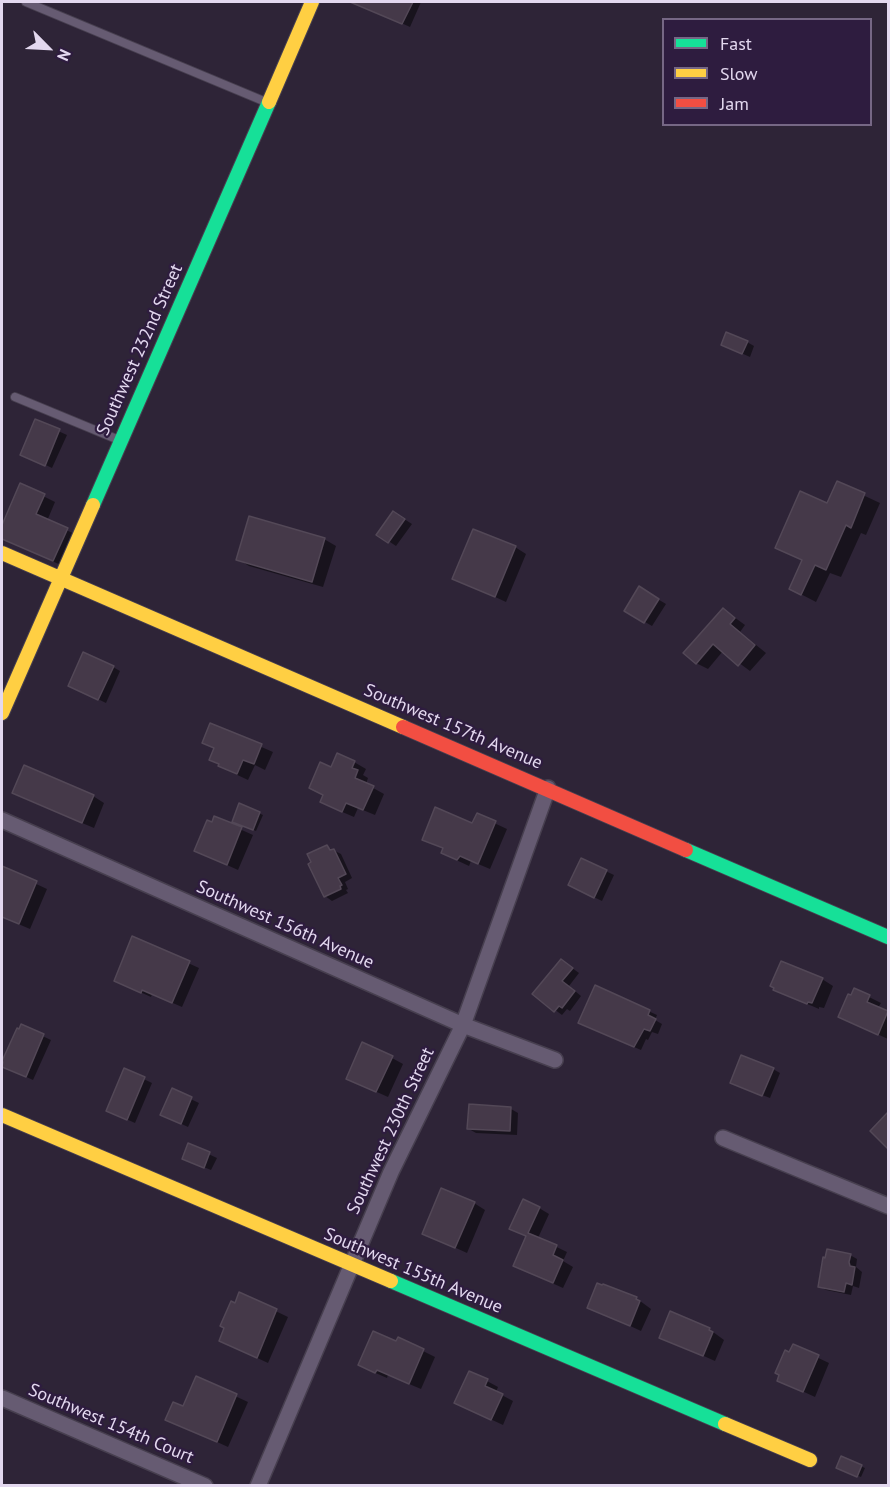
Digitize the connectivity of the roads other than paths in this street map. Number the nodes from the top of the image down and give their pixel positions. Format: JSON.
{"nodes":[{"id":1,"x":26,"y":2,"type":"edge"},
{"id":2,"x":312,"y":2,"type":"edge"},
{"id":3,"x":268,"y":103,"type":"junction"},
{"id":4,"x":15,"y":397,"type":"dead end"},
{"id":5,"x":120,"y":441,"type":"junction"},
{"id":6,"x":5,"y":557,"type":"edge"},
{"id":7,"x":60,"y":577,"type":"junction"},
{"id":8,"x":3,"y":707,"type":"edge"},
{"id":9,"x":548,"y":788,"type":"junction"},
{"id":10,"x":2,"y":820,"type":"edge"},
{"id":11,"x":888,"y":937,"type":"edge"},
{"id":12,"x":463,"y":1025,"type":"junction"},
{"id":13,"x":555,"y":1060,"type":"dead end"},
{"id":14,"x":2,"y":1115,"type":"edge"},
{"id":15,"x":723,"y":1138,"type":"dead end"},
{"id":16,"x":888,"y":1206,"type":"edge"},
{"id":17,"x":353,"y":1265,"type":"junction"},
{"id":18,"x":2,"y":1398,"type":"edge"},
{"id":19,"x":810,"y":1460,"type":"dead end"},
{"id":20,"x":205,"y":1485,"type":"edge"},
{"id":21,"x":258,"y":1485,"type":"edge"}],
"edges":[{"from":1,"to":3,"type":"lane"},
{"from":2,"to":3,"type":"street","name":"Southwest 232nd Street"},
{"from":3,"to":5,"type":"street","name":"Southwest 232nd Street"},
{"from":4,"to":5,"type":"lane"},
{"from":5,"to":7,"type":"street","name":"Southwest 232nd Street"},
{"from":6,"to":7,"type":"street","name":"Southwest 157th Avenue"},
{"from":7,"to":8,"type":"street","name":"Southwest 232nd Street"},
{"from":7,"to":9,"type":"street","name":"Southwest 157th Avenue"},
{"from":9,"to":11,"type":"street","name":"Southwest 157th Avenue"},
{"from":9,"to":12,"type":"street","name":"Southwest 230th Street"},
{"from":10,"to":12,"type":"street","name":"Southwest 156th Avenue"},
{"from":12,"to":13,"type":"street","name":"Southwest 156th Avenue"},
{"from":12,"to":17,"type":"street","name":"Southwest 230th Street"},
{"from":14,"to":17,"type":"street","name":"Southwest 155th Avenue"},
{"from":15,"to":16,"type":"street"},
{"from":17,"to":19,"type":"street","name":"Southwest 155th Avenue"},
{"from":17,"to":21,"type":"street","name":"Southwest 230th Street"},
{"from":18,"to":20,"type":"street","name":"Southwest 154th Court"}]}
